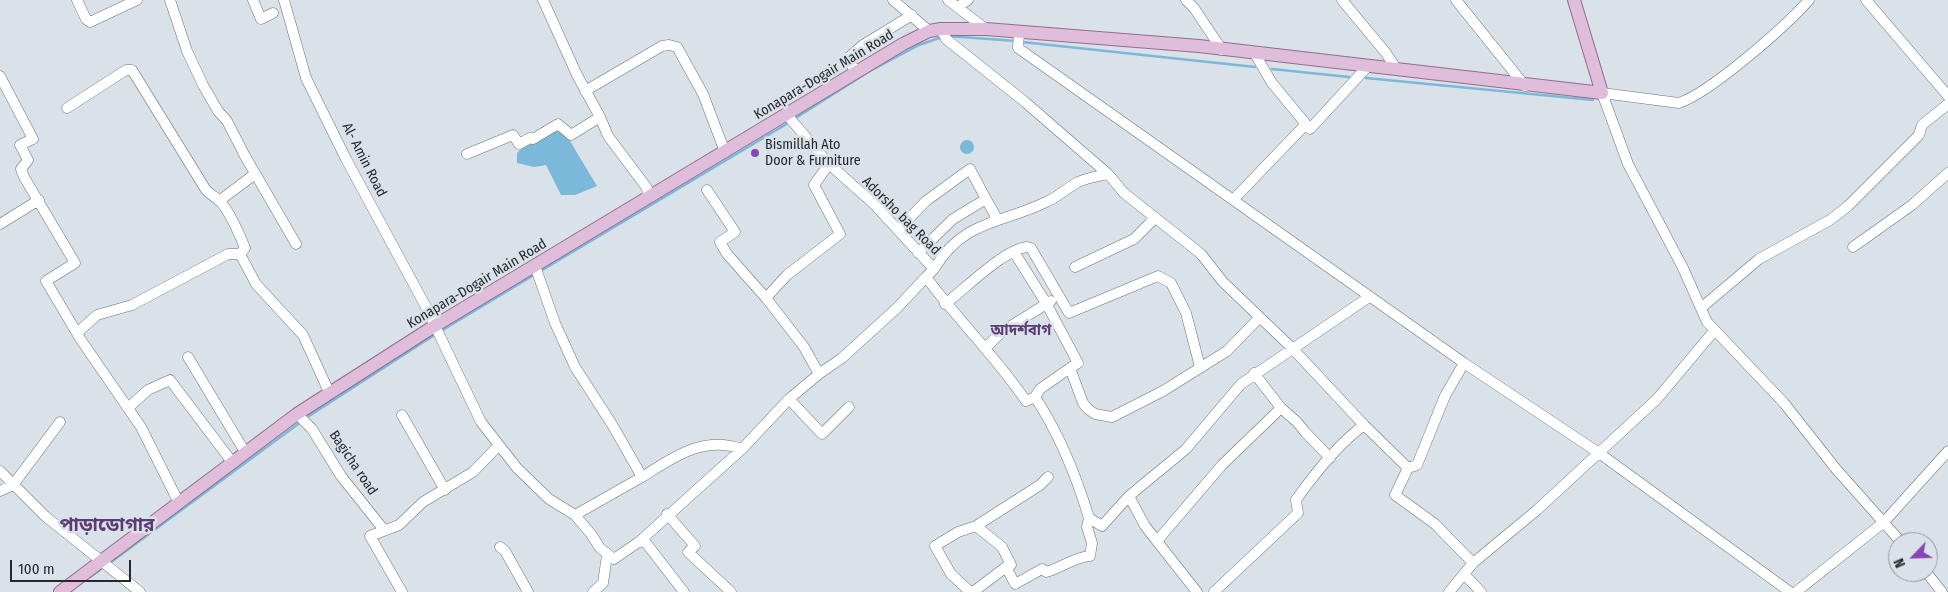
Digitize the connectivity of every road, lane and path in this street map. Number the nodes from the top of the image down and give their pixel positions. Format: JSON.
{"nodes":[{"id":1,"x":77,"y":0,"type":"edge"},
{"id":2,"x":137,"y":0,"type":"edge"},
{"id":3,"x":170,"y":0,"type":"edge"},
{"id":4,"x":253,"y":0,"type":"edge"},
{"id":5,"x":284,"y":0,"type":"edge"},
{"id":6,"x":543,"y":0,"type":"edge"},
{"id":7,"x":893,"y":0,"type":"edge"},
{"id":8,"x":948,"y":0,"type":"edge"},
{"id":9,"x":968,"y":0,"type":"edge"},
{"id":10,"x":1186,"y":0,"type":"edge"},
{"id":11,"x":1342,"y":0,"type":"edge"},
{"id":12,"x":1456,"y":0,"type":"edge"},
{"id":13,"x":1574,"y":0,"type":"edge"},
{"id":14,"x":1809,"y":0,"type":"edge"},
{"id":15,"x":1866,"y":0,"type":"edge"},
{"id":16,"x":958,"y":7,"type":"junction"},
{"id":17,"x":273,"y":14,"type":"dead end"},
{"id":18,"x":912,"y":15,"type":"junction"},
{"id":19,"x":986,"y":29,"type":"junction"},
{"id":20,"x":940,"y":33,"type":"junction"},
{"id":21,"x":1019,"y":39,"type":"junction"},
{"id":22,"x":1222,"y":50,"type":"junction"},
{"id":23,"x":1255,"y":54,"type":"junction"},
{"id":24,"x":1368,"y":66,"type":"junction"},
{"id":25,"x":1397,"y":70,"type":"junction"},
{"id":26,"x":856,"y":71,"type":"junction"},
{"id":27,"x":0,"y":76,"type":"edge"},
{"id":28,"x":1525,"y":86,"type":"junction"},
{"id":29,"x":585,"y":92,"type":"junction"},
{"id":30,"x":1602,"y":93,"type":"junction"},
{"id":31,"x":1948,"y":96,"type":"edge"},
{"id":32,"x":1948,"y":104,"type":"edge"},
{"id":33,"x":67,"y":108,"type":"dead end"},
{"id":34,"x":600,"y":117,"type":"junction"},
{"id":35,"x":790,"y":119,"type":"junction"},
{"id":36,"x":1306,"y":124,"type":"junction"},
{"id":37,"x":725,"y":152,"type":"junction"},
{"id":38,"x":467,"y":154,"type":"dead end"},
{"id":39,"x":829,"y":164,"type":"junction"},
{"id":40,"x":1948,"y":173,"type":"edge"},
{"id":41,"x":255,"y":174,"type":"junction"},
{"id":42,"x":1108,"y":174,"type":"junction"},
{"id":43,"x":707,"y":190,"type":"dead end"},
{"id":44,"x":648,"y":197,"type":"junction"},
{"id":45,"x":986,"y":199,"type":"junction"},
{"id":46,"x":39,"y":200,"type":"junction"},
{"id":47,"x":1234,"y":200,"type":"junction"},
{"id":48,"x":220,"y":201,"type":"junction"},
{"id":49,"x":1154,"y":218,"type":"junction"},
{"id":50,"x":994,"y":221,"type":"junction"},
{"id":51,"x":0,"y":224,"type":"edge"},
{"id":52,"x":898,"y":230,"type":"junction"},
{"id":53,"x":296,"y":244,"type":"dead end"},
{"id":54,"x":1853,"y":247,"type":"dead end"},
{"id":55,"x":1014,"y":252,"type":"junction"},
{"id":56,"x":918,"y":253,"type":"junction"},
{"id":57,"x":240,"y":254,"type":"junction"},
{"id":58,"x":535,"y":266,"type":"junction"},
{"id":59,"x":1075,"y":267,"type":"dead end"},
{"id":60,"x":934,"y":268,"type":"junction"},
{"id":61,"x":926,"y":277,"type":"junction"},
{"id":62,"x":1370,"y":297,"type":"junction"},
{"id":63,"x":766,"y":298,"type":"junction"},
{"id":64,"x":1059,"y":298,"type":"junction"},
{"id":65,"x":1046,"y":302,"type":"junction"},
{"id":66,"x":945,"y":304,"type":"junction"},
{"id":67,"x":1701,"y":308,"type":"junction"},
{"id":68,"x":1259,"y":318,"type":"junction"},
{"id":69,"x":436,"y":325,"type":"junction"},
{"id":70,"x":1714,"y":331,"type":"junction"},
{"id":71,"x":77,"y":333,"type":"junction"},
{"id":72,"x":985,"y":348,"type":"junction"},
{"id":73,"x":1293,"y":349,"type":"junction"},
{"id":74,"x":188,"y":357,"type":"dead end"},
{"id":75,"x":1464,"y":363,"type":"junction"},
{"id":76,"x":1200,"y":367,"type":"junction"},
{"id":77,"x":1070,"y":368,"type":"junction"},
{"id":78,"x":1254,"y":373,"type":"junction"},
{"id":79,"x":819,"y":374,"type":"junction"},
{"id":80,"x":329,"y":392,"type":"junction"},
{"id":81,"x":1035,"y":397,"type":"junction"},
{"id":82,"x":789,"y":399,"type":"junction"},
{"id":83,"x":849,"y":407,"type":"dead end"},
{"id":84,"x":128,"y":408,"type":"junction"},
{"id":85,"x":1281,"y":408,"type":"junction"},
{"id":86,"x":297,"y":414,"type":"junction"},
{"id":87,"x":402,"y":415,"type":"dead end"},
{"id":88,"x":60,"y":422,"type":"dead end"},
{"id":89,"x":1364,"y":425,"type":"junction"},
{"id":90,"x":498,"y":446,"type":"junction"},
{"id":91,"x":742,"y":449,"type":"junction"},
{"id":92,"x":245,"y":452,"type":"junction"},
{"id":93,"x":1599,"y":452,"type":"junction"},
{"id":94,"x":1948,"y":452,"type":"edge"},
{"id":95,"x":1330,"y":458,"type":"junction"},
{"id":96,"x":232,"y":462,"type":"junction"},
{"id":97,"x":1408,"y":468,"type":"junction"},
{"id":98,"x":0,"y":471,"type":"edge"},
{"id":99,"x":642,"y":477,"type":"junction"},
{"id":100,"x":1048,"y":477,"type":"dead end"},
{"id":101,"x":13,"y":485,"type":"junction"},
{"id":102,"x":446,"y":490,"type":"junction"},
{"id":103,"x":0,"y":492,"type":"edge"},
{"id":104,"x":1129,"y":496,"type":"junction"},
{"id":105,"x":178,"y":501,"type":"junction"},
{"id":106,"x":668,"y":514,"type":"junction"},
{"id":107,"x":575,"y":515,"type":"junction"},
{"id":108,"x":1089,"y":518,"type":"junction"},
{"id":109,"x":1884,"y":522,"type":"junction"},
{"id":110,"x":976,"y":526,"type":"junction"},
{"id":111,"x":384,"y":530,"type":"junction"},
{"id":112,"x":1892,"y":532,"type":"edge"},
{"id":113,"x":640,"y":541,"type":"junction"},
{"id":114,"x":1157,"y":541,"type":"junction"},
{"id":115,"x":500,"y":547,"type":"dead end"},
{"id":116,"x":607,"y":555,"type":"junction"},
{"id":117,"x":99,"y":562,"type":"junction"},
{"id":118,"x":1473,"y":563,"type":"junction"},
{"id":119,"x":1006,"y":567,"type":"junction"},
{"id":120,"x":1464,"y":574,"type":"junction"},
{"id":121,"x":1934,"y":582,"type":"edge"},
{"id":122,"x":968,"y":591,"type":"edge"},
{"id":123,"x":60,"y":592,"type":"edge"},
{"id":124,"x":140,"y":592,"type":"edge"},
{"id":125,"x":402,"y":592,"type":"edge"},
{"id":126,"x":528,"y":592,"type":"edge"},
{"id":127,"x":593,"y":592,"type":"edge"},
{"id":128,"x":684,"y":592,"type":"edge"},
{"id":129,"x":731,"y":592,"type":"edge"},
{"id":130,"x":1197,"y":592,"type":"edge"},
{"id":131,"x":1214,"y":592,"type":"edge"},
{"id":132,"x":1449,"y":592,"type":"edge"},
{"id":133,"x":1481,"y":592,"type":"edge"},
{"id":134,"x":1790,"y":592,"type":"edge"},
{"id":135,"x":1796,"y":592,"type":"edge"},
{"id":136,"x":1942,"y":592,"type":"edge"}],
"edges":[{"from":1,"to":2,"type":"street"},
{"from":3,"to":41,"type":"street"},
{"from":4,"to":17,"type":"street"},
{"from":5,"to":69,"type":"street","name":"Al- Amin Road"},
{"from":6,"to":29,"type":"street"},
{"from":7,"to":18,"type":"street"},
{"from":8,"to":16,"type":"street"},
{"from":9,"to":16,"type":"street"},
{"from":10,"to":22,"type":"street"},
{"from":11,"to":25,"type":"street"},
{"from":12,"to":28,"type":"street"},
{"from":13,"to":30,"type":"main road"},
{"from":14,"to":30,"type":"street"},
{"from":15,"to":31,"type":"street"},
{"from":16,"to":19,"type":"street"},
{"from":18,"to":20,"type":"street"},
{"from":18,"to":26,"type":"street"},
{"from":19,"to":20,"type":"main road"},
{"from":19,"to":21,"type":"main road"},
{"from":20,"to":26,"type":"main road","name":"Konapara-Dogair Main Road"},
{"from":20,"to":42,"type":"street"},
{"from":21,"to":22,"type":"main road"},
{"from":21,"to":47,"type":"street"},
{"from":22,"to":23,"type":"main road"},
{"from":23,"to":24,"type":"main road"},
{"from":23,"to":36,"type":"street"},
{"from":24,"to":25,"type":"main road"},
{"from":24,"to":36,"type":"street"},
{"from":25,"to":28,"type":"main road"},
{"from":26,"to":35,"type":"main road","name":"Konapara-Dogair Main Road"},
{"from":27,"to":46,"type":"street"},
{"from":28,"to":30,"type":"main road"},
{"from":29,"to":34,"type":"street"},
{"from":29,"to":37,"type":"street"},
{"from":30,"to":67,"type":"street"},
{"from":32,"to":67,"type":"street"},
{"from":33,"to":48,"type":"street"},
{"from":34,"to":38,"type":"street"},
{"from":34,"to":44,"type":"street"},
{"from":35,"to":37,"type":"main road","name":"Konapara-Dogair Main Road"},
{"from":35,"to":39,"type":"street","name":"Adorsho bag Road"},
{"from":36,"to":47,"type":"street"},
{"from":37,"to":44,"type":"main road","name":"Konapara-Dogair Main Road"},
{"from":39,"to":52,"type":"street","name":"Adorsho bag Road"},
{"from":39,"to":63,"type":"street"},
{"from":40,"to":54,"type":"street"},
{"from":41,"to":48,"type":"street"},
{"from":41,"to":53,"type":"street"},
{"from":42,"to":49,"type":"street"},
{"from":42,"to":50,"type":"street"},
{"from":43,"to":63,"type":"street"},
{"from":44,"to":58,"type":"main road","name":"Konapara-Dogair Main Road"},
{"from":45,"to":50,"type":"street"},
{"from":45,"to":52,"type":"street"},
{"from":45,"to":56,"type":"street"},
{"from":46,"to":51,"type":"street"},
{"from":46,"to":71,"type":"street"},
{"from":47,"to":62,"type":"street"},
{"from":48,"to":57,"type":"street"},
{"from":49,"to":59,"type":"street"},
{"from":49,"to":68,"type":"street"},
{"from":50,"to":60,"type":"street"},
{"from":52,"to":56,"type":"street","name":"Adorsho bag Road"},
{"from":55,"to":64,"type":"street"},
{"from":55,"to":65,"type":"street"},
{"from":55,"to":66,"type":"street"},
{"from":56,"to":60,"type":"street","name":"Adorsho bag Road"},
{"from":57,"to":71,"type":"street"},
{"from":57,"to":80,"type":"street"},
{"from":58,"to":69,"type":"main road","name":"Konapara-Dogair Main Road"},
{"from":58,"to":99,"type":"street"},
{"from":60,"to":61,"type":"street","name":"Adorsho bag Road"},
{"from":61,"to":66,"type":"street","name":"Adorsho bag Road"},
{"from":61,"to":79,"type":"street"},
{"from":62,"to":73,"type":"street"},
{"from":62,"to":75,"type":"street"},
{"from":63,"to":79,"type":"street"},
{"from":64,"to":65,"type":"street"},
{"from":64,"to":76,"type":"street"},
{"from":65,"to":72,"type":"street"},
{"from":65,"to":77,"type":"street"},
{"from":66,"to":72,"type":"street","name":"Adorsho bag Road"},
{"from":67,"to":70,"type":"street"},
{"from":68,"to":73,"type":"street"},
{"from":68,"to":76,"type":"street"},
{"from":69,"to":80,"type":"main road","name":"Konapara-Dogair Main Road"},
{"from":69,"to":90,"type":"street","name":"Al- Amin Road"},
{"from":70,"to":93,"type":"street"},
{"from":70,"to":109,"type":"street"},
{"from":71,"to":84,"type":"street"},
{"from":72,"to":81,"type":"street","name":"Adorsho bag Road"},
{"from":73,"to":78,"type":"street"},
{"from":73,"to":89,"type":"street"},
{"from":74,"to":92,"type":"street"},
{"from":75,"to":93,"type":"street"},
{"from":75,"to":97,"type":"street"},
{"from":76,"to":77,"type":"street"},
{"from":77,"to":81,"type":"street"},
{"from":78,"to":85,"type":"street"},
{"from":78,"to":104,"type":"street"},
{"from":79,"to":82,"type":"street"},
{"from":80,"to":86,"type":"main road","name":"Konapara-Dogair Main Road"},
{"from":81,"to":108,"type":"street"},
{"from":82,"to":83,"type":"street"},
{"from":82,"to":91,"type":"street"},
{"from":84,"to":96,"type":"street"},
{"from":84,"to":105,"type":"street"},
{"from":85,"to":95,"type":"street"},
{"from":85,"to":114,"type":"street"},
{"from":86,"to":92,"type":"main road","name":"Konapara-Dogair Main Road"},
{"from":86,"to":111,"type":"street","name":"Bagicha road"},
{"from":87,"to":102,"type":"street"},
{"from":88,"to":101,"type":"street"},
{"from":89,"to":95,"type":"street"},
{"from":89,"to":97,"type":"street"},
{"from":90,"to":102,"type":"street"},
{"from":90,"to":107,"type":"street","name":"Al- Amin Road"},
{"from":91,"to":99,"type":"street"},
{"from":91,"to":106,"type":"street"},
{"from":92,"to":96,"type":"main road","name":"Konapara-Dogair Main Road"},
{"from":93,"to":118,"type":"street"},
{"from":93,"to":134,"type":"street"},
{"from":94,"to":109,"type":"street"},
{"from":95,"to":131,"type":"street"},
{"from":96,"to":105,"type":"main road","name":"Konapara-Dogair Main Road"},
{"from":97,"to":118,"type":"street"},
{"from":98,"to":101,"type":"street"},
{"from":99,"to":107,"type":"street"},
{"from":100,"to":110,"type":"street"},
{"from":101,"to":103,"type":"street"},
{"from":101,"to":117,"type":"street"},
{"from":102,"to":111,"type":"street"},
{"from":104,"to":108,"type":"street"},
{"from":104,"to":114,"type":"street"},
{"from":105,"to":117,"type":"main road","name":"Konapara-Dogair Main Road"},
{"from":106,"to":113,"type":"street"},
{"from":106,"to":129,"type":"street"},
{"from":107,"to":116,"type":"street","name":"Al- Amin Road"},
{"from":108,"to":119,"type":"street"},
{"from":109,"to":112,"type":"street"},
{"from":109,"to":135,"type":"street"},
{"from":110,"to":119,"type":"street"},
{"from":110,"to":122,"type":"street"},
{"from":111,"to":125,"type":"street"},
{"from":113,"to":116,"type":"street"},
{"from":113,"to":128,"type":"street"},
{"from":114,"to":130,"type":"street"},
{"from":115,"to":126,"type":"street"},
{"from":116,"to":127,"type":"street"},
{"from":117,"to":123,"type":"main road","name":"Konapara-Dogair Main Road"},
{"from":117,"to":124,"type":"street"},
{"from":118,"to":120,"type":"street"},
{"from":119,"to":122,"type":"street"},
{"from":120,"to":132,"type":"street"},
{"from":120,"to":133,"type":"street"},
{"from":121,"to":136,"type":"street"}]}
